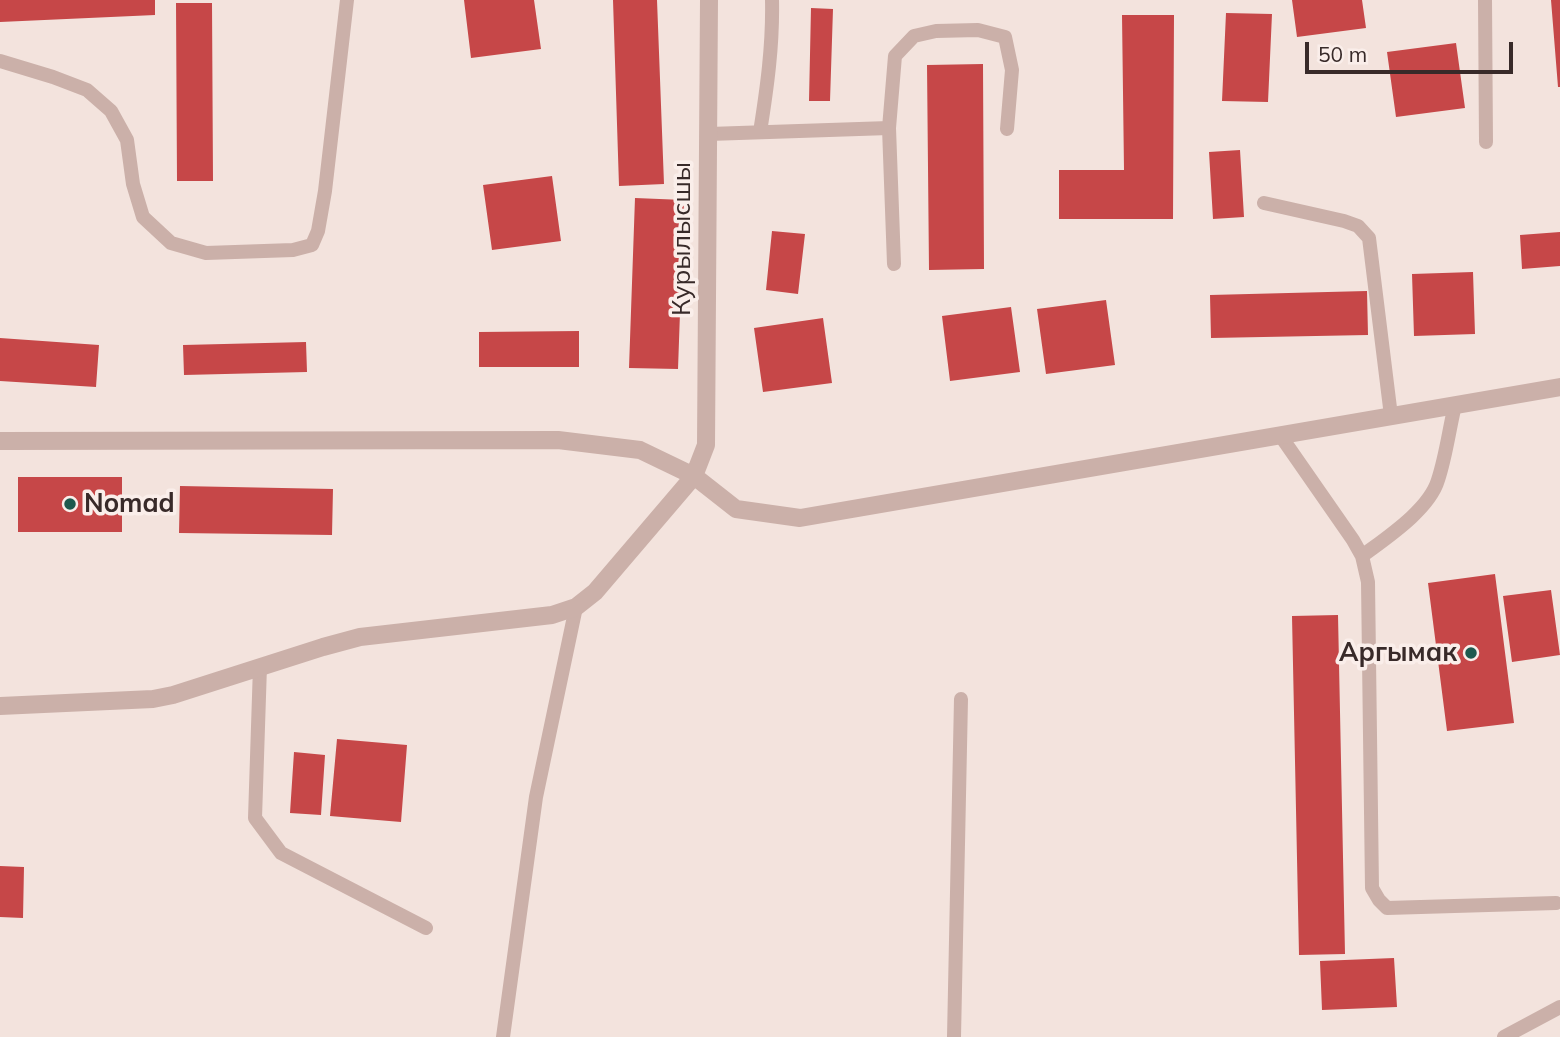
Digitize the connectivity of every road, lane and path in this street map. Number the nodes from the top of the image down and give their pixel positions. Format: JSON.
{"nodes":[{"id":1,"x":347,"y":0,"type":"edge"},
{"id":2,"x":709,"y":0,"type":"edge"},
{"id":3,"x":772,"y":0,"type":"edge"},
{"id":4,"x":1485,"y":0,"type":"edge"},
{"id":5,"x":0,"y":61,"type":"edge"},
{"id":6,"x":889,"y":128,"type":"junction"},
{"id":7,"x":1007,"y":130,"type":"dead end"},
{"id":8,"x":760,"y":132,"type":"junction"},
{"id":9,"x":709,"y":134,"type":"junction"},
{"id":10,"x":1486,"y":142,"type":"dead end"},
{"id":11,"x":1264,"y":203,"type":"dead end"},
{"id":12,"x":894,"y":264,"type":"dead end"},
{"id":13,"x":1560,"y":387,"type":"edge"},
{"id":14,"x":1455,"y":405,"type":"junction"},
{"id":15,"x":1391,"y":416,"type":"junction"},
{"id":16,"x":1280,"y":435,"type":"junction"},
{"id":17,"x":0,"y":441,"type":"edge"},
{"id":18,"x":694,"y":476,"type":"junction"},
{"id":19,"x":1362,"y":556,"type":"junction"},
{"id":20,"x":576,"y":607,"type":"junction"},
{"id":21,"x":260,"y":666,"type":"junction"},
{"id":22,"x":961,"y":699,"type":"dead end"},
{"id":23,"x":0,"y":706,"type":"edge"},
{"id":24,"x":1556,"y":903,"type":"dead end"},
{"id":25,"x":426,"y":928,"type":"dead end"},
{"id":26,"x":1560,"y":1007,"type":"edge"},
{"id":27,"x":503,"y":1037,"type":"edge"},
{"id":28,"x":954,"y":1037,"type":"edge"},
{"id":29,"x":1504,"y":1037,"type":"edge"}],
"edges":[{"from":1,"to":5,"type":"lane"},
{"from":2,"to":9,"type":"street","name":"Курылысшы"},
{"from":3,"to":8,"type":"lane"},
{"from":4,"to":10,"type":"lane"},
{"from":6,"to":7,"type":"lane"},
{"from":6,"to":8,"type":"lane"},
{"from":6,"to":12,"type":"lane"},
{"from":8,"to":9,"type":"lane"},
{"from":9,"to":18,"type":"street","name":"Курылысшы"},
{"from":11,"to":15,"type":"lane"},
{"from":13,"to":14,"type":"street"},
{"from":14,"to":15,"type":"street"},
{"from":14,"to":19,"type":"lane"},
{"from":15,"to":16,"type":"street"},
{"from":16,"to":18,"type":"street"},
{"from":16,"to":19,"type":"lane"},
{"from":17,"to":18,"type":"street"},
{"from":18,"to":20,"type":"street"},
{"from":19,"to":24,"type":"lane"},
{"from":20,"to":21,"type":"street"},
{"from":20,"to":27,"type":"lane"},
{"from":21,"to":23,"type":"street"},
{"from":21,"to":25,"type":"lane"},
{"from":22,"to":28,"type":"lane"},
{"from":26,"to":29,"type":"lane"}]}
